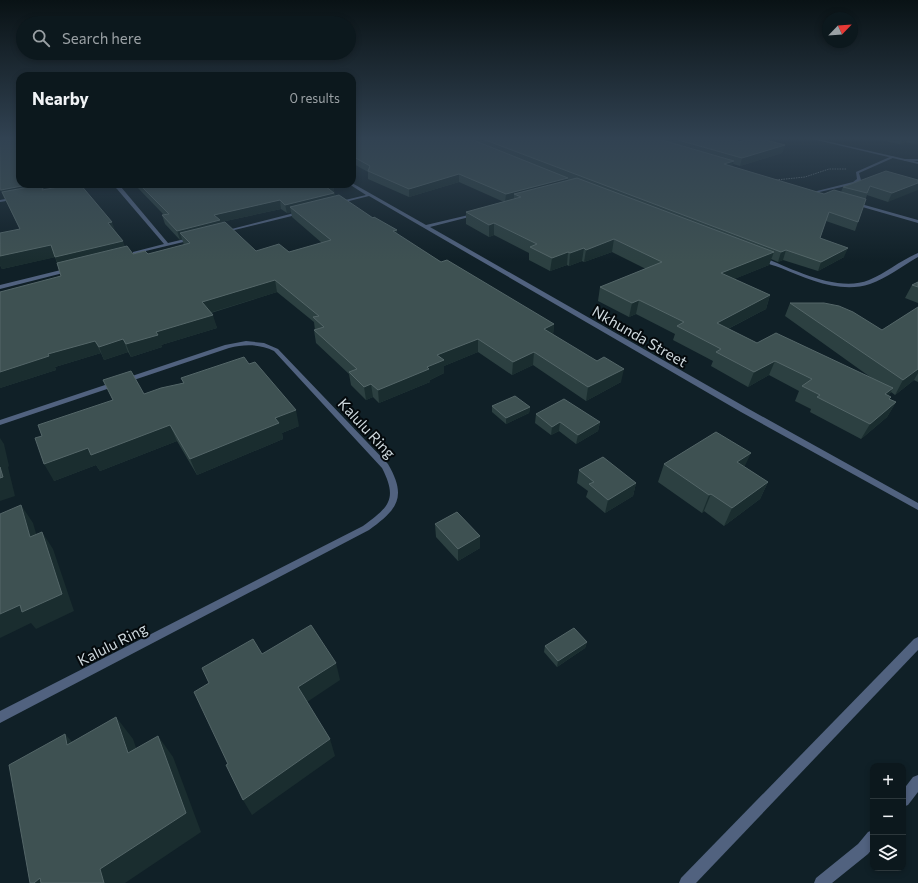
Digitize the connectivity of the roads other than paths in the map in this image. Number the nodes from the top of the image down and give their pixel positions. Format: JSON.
{"nodes":[{"id":1,"x":859,"y":179,"type":"edge"},
{"id":2,"x":356,"y":187,"type":"edge"},
{"id":3,"x":119,"y":188,"type":"edge"},
{"id":4,"x":809,"y":190,"type":"edge"},
{"id":5,"x":815,"y":192,"type":"junction"},
{"id":6,"x":823,"y":194,"type":"edge"},
{"id":7,"x":370,"y":196,"type":"junction"},
{"id":8,"x":23,"y":197,"type":"edge"},
{"id":9,"x":0,"y":201,"type":"edge"},
{"id":10,"x":852,"y":203,"type":"edge"},
{"id":11,"x":333,"y":205,"type":"edge"},
{"id":12,"x":310,"y":210,"type":"edge"},
{"id":13,"x":483,"y":212,"type":"edge"},
{"id":14,"x":918,"y":222,"type":"edge"},
{"id":15,"x":425,"y":227,"type":"junction"},
{"id":16,"x":213,"y":234,"type":"edge"},
{"id":17,"x":198,"y":238,"type":"edge"},
{"id":18,"x":167,"y":245,"type":"junction"},
{"id":19,"x":129,"y":255,"type":"edge"},
{"id":20,"x":918,"y":255,"type":"edge"},
{"id":21,"x":758,"y":257,"type":"edge"},
{"id":22,"x":76,"y":268,"type":"edge"},
{"id":23,"x":0,"y":287,"type":"edge"},
{"id":24,"x":0,"y":423,"type":"edge"},
{"id":25,"x":918,"y":507,"type":"edge"},
{"id":26,"x":918,"y":642,"type":"edge"},
{"id":27,"x":0,"y":717,"type":"edge"},
{"id":28,"x":918,"y":782,"type":"edge"},
{"id":29,"x":904,"y":799,"type":"edge"},
{"id":30,"x":870,"y":841,"type":"edge"},
{"id":31,"x":686,"y":883,"type":"edge"},
{"id":32,"x":821,"y":883,"type":"edge"}],
"edges":[{"from":1,"to":5,"type":"street"},
{"from":2,"to":7,"type":"street","name":"Nkhunda Street"},
{"from":3,"to":18,"type":"street"},
{"from":4,"to":5,"type":"street"},
{"from":5,"to":6,"type":"street"},
{"from":7,"to":11,"type":"street"},
{"from":7,"to":15,"type":"street","name":"Nkhunda Street"},
{"from":8,"to":9,"type":"street"},
{"from":10,"to":14,"type":"street"},
{"from":12,"to":16,"type":"street"},
{"from":13,"to":15,"type":"street"},
{"from":15,"to":25,"type":"street","name":"Nkhunda Street"},
{"from":17,"to":18,"type":"street"},
{"from":18,"to":19,"type":"street"},
{"from":20,"to":21,"type":"street"},
{"from":22,"to":23,"type":"street"},
{"from":24,"to":27,"type":"street","name":"Kalulu Ring"},
{"from":26,"to":31,"type":"street"},
{"from":28,"to":29,"type":"street"},
{"from":30,"to":32,"type":"street"}]}
